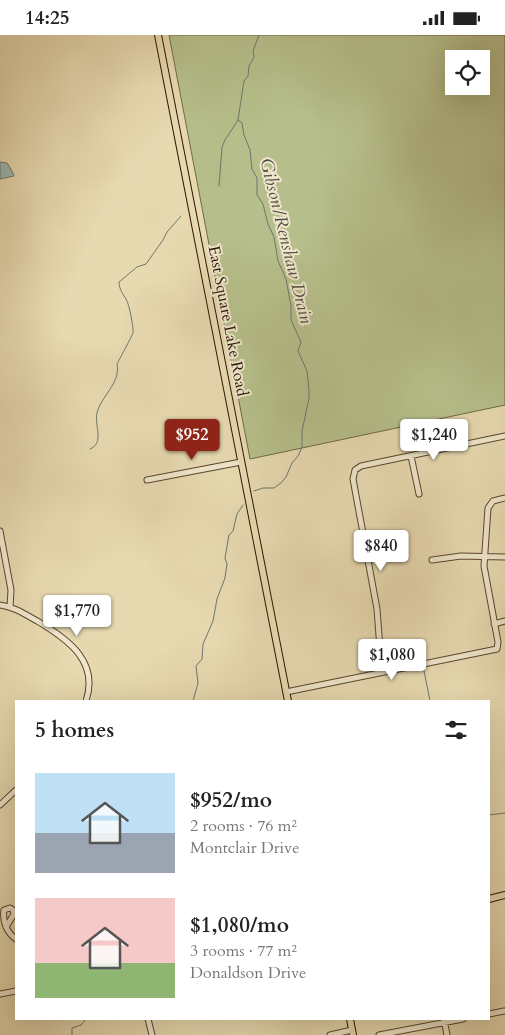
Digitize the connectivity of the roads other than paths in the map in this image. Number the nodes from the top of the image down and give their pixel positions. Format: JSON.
{"nodes":[{"id":1,"x":158,"y":35,"type":"edge"},
{"id":2,"x":505,"y":436,"type":"edge"},
{"id":3,"x":411,"y":456,"type":"junction"},
{"id":4,"x":241,"y":463,"type":"junction"},
{"id":5,"x":147,"y":480,"type":"dead end"},
{"id":6,"x":419,"y":494,"type":"dead end"},
{"id":7,"x":505,"y":498,"type":"edge"},
{"id":8,"x":0,"y":531,"type":"edge"},
{"id":9,"x":485,"y":557,"type":"junction"},
{"id":10,"x":505,"y":557,"type":"edge"},
{"id":11,"x":432,"y":560,"type":"dead end"},
{"id":12,"x":0,"y":605,"type":"edge"},
{"id":13,"x":10,"y":607,"type":"junction"},
{"id":14,"x":505,"y":621,"type":"edge"},
{"id":15,"x":494,"y":624,"type":"junction"},
{"id":16,"x":384,"y":672,"type":"junction"},
{"id":17,"x":286,"y":692,"type":"junction"},
{"id":18,"x":86,"y":700,"type":"edge"},
{"id":19,"x":288,"y":700,"type":"edge"},
{"id":20,"x":15,"y":791,"type":"edge"},
{"id":21,"x":0,"y":805,"type":"edge"},
{"id":22,"x":505,"y":895,"type":"edge"},
{"id":23,"x":490,"y":899,"type":"edge"},
{"id":24,"x":6,"y":927,"type":"dead end"},
{"id":25,"x":15,"y":938,"type":"edge"},
{"id":26,"x":15,"y":991,"type":"edge"},
{"id":27,"x":0,"y":993,"type":"edge"},
{"id":28,"x":504,"y":1011,"type":"edge"},
{"id":29,"x":490,"y":1014,"type":"edge"},
{"id":30,"x":148,"y":1020,"type":"edge"},
{"id":31,"x":350,"y":1020,"type":"edge"},
{"id":32,"x":444,"y":1021,"type":"edge"},
{"id":33,"x":353,"y":1033,"type":"edge"},
{"id":34,"x":152,"y":1035,"type":"edge"},
{"id":35,"x":330,"y":1035,"type":"edge"},
{"id":36,"x":379,"y":1035,"type":"edge"},
{"id":37,"x":447,"y":1035,"type":"edge"}],
"edges":[{"from":1,"to":4,"type":"main road","name":"East Square Lake Road"},
{"from":2,"to":3,"type":"street"},
{"from":3,"to":6,"type":"street"},
{"from":3,"to":16,"type":"street"},
{"from":4,"to":5,"type":"street"},
{"from":4,"to":17,"type":"main road","name":"East Square Lake Road"},
{"from":7,"to":9,"type":"street"},
{"from":8,"to":13,"type":"street"},
{"from":9,"to":10,"type":"street"},
{"from":9,"to":11,"type":"street"},
{"from":9,"to":15,"type":"street"},
{"from":12,"to":13,"type":"street"},
{"from":13,"to":18,"type":"street"},
{"from":14,"to":15,"type":"street"},
{"from":15,"to":16,"type":"street"},
{"from":16,"to":17,"type":"street"},
{"from":17,"to":19,"type":"main road","name":"East Square Lake Road"},
{"from":20,"to":21,"type":"street"},
{"from":22,"to":23,"type":"main road"},
{"from":24,"to":25,"type":"street"},
{"from":26,"to":27,"type":"street"},
{"from":28,"to":29,"type":"street"},
{"from":30,"to":34,"type":"street"},
{"from":31,"to":33,"type":"main road"},
{"from":32,"to":36,"type":"street"},
{"from":32,"to":37,"type":"street"},
{"from":33,"to":35,"type":"street"}]}
